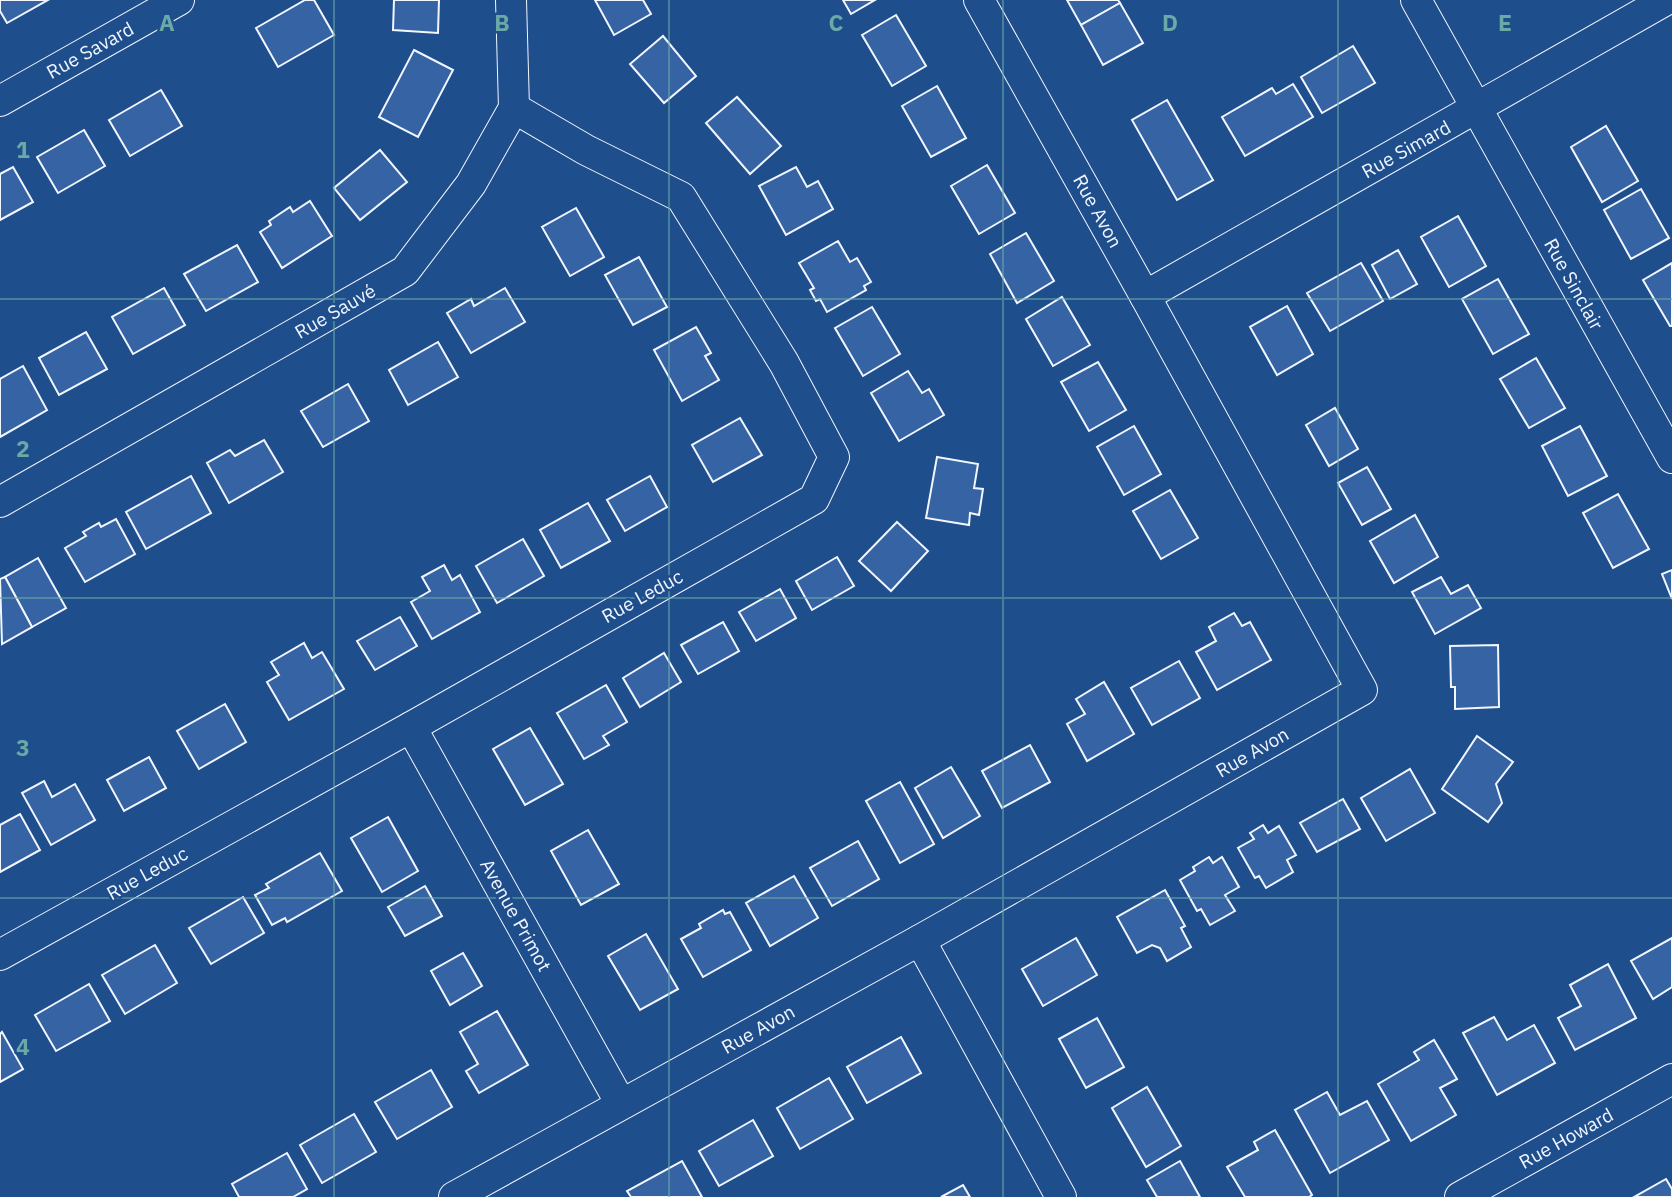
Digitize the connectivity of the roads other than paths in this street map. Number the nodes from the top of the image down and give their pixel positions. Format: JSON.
{"nodes":[{"id":1,"x":179,"y":0,"type":"edge"},
{"id":2,"x":512,"y":0,"type":"edge"},
{"id":3,"x":979,"y":0,"type":"edge"},
{"id":4,"x":1416,"y":0,"type":"edge"},
{"id":5,"x":1666,"y":0,"type":"edge"},
{"id":6,"x":0,"y":101,"type":"edge"},
{"id":7,"x":514,"y":108,"type":"junction"},
{"id":8,"x":1477,"y":109,"type":"junction"},
{"id":9,"x":1145,"y":296,"type":"junction"},
{"id":10,"x":1672,"y":458,"type":"edge"},
{"id":11,"x":0,"y":502,"type":"edge"},
{"id":12,"x":411,"y":727,"type":"junction"},
{"id":13,"x":920,"y":940,"type":"junction"},
{"id":14,"x":0,"y":954,"type":"edge"},
{"id":15,"x":1672,"y":1079,"type":"edge"},
{"id":16,"x":621,"y":1104,"type":"junction"},
{"id":17,"x":453,"y":1197,"type":"edge"},
{"id":18,"x":1061,"y":1197,"type":"edge"},
{"id":19,"x":1460,"y":1197,"type":"edge"}],
"edges":[{"from":1,"to":6,"type":"street","name":"Rue Savard"},
{"from":2,"to":7,"type":"street"},
{"from":3,"to":9,"type":"street","name":"Rue Avon"},
{"from":4,"to":8,"type":"street","name":"Rue Sinclair"},
{"from":5,"to":8,"type":"street","name":"Rue Simard"},
{"from":7,"to":11,"type":"street","name":"Rue Sauvé"},
{"from":7,"to":12,"type":"street","name":"Rue Leduc"},
{"from":8,"to":9,"type":"street","name":"Rue Simard"},
{"from":8,"to":10,"type":"street","name":"Rue Sinclair"},
{"from":9,"to":13,"type":"street","name":"Rue Avon"},
{"from":12,"to":14,"type":"street","name":"Rue Leduc"},
{"from":12,"to":16,"type":"street","name":"Avenue Primot"},
{"from":13,"to":16,"type":"street","name":"Rue Avon"},
{"from":13,"to":18,"type":"street"},
{"from":15,"to":19,"type":"street","name":"Rue Howard"},
{"from":16,"to":17,"type":"street","name":"Rue Avon"}]}
